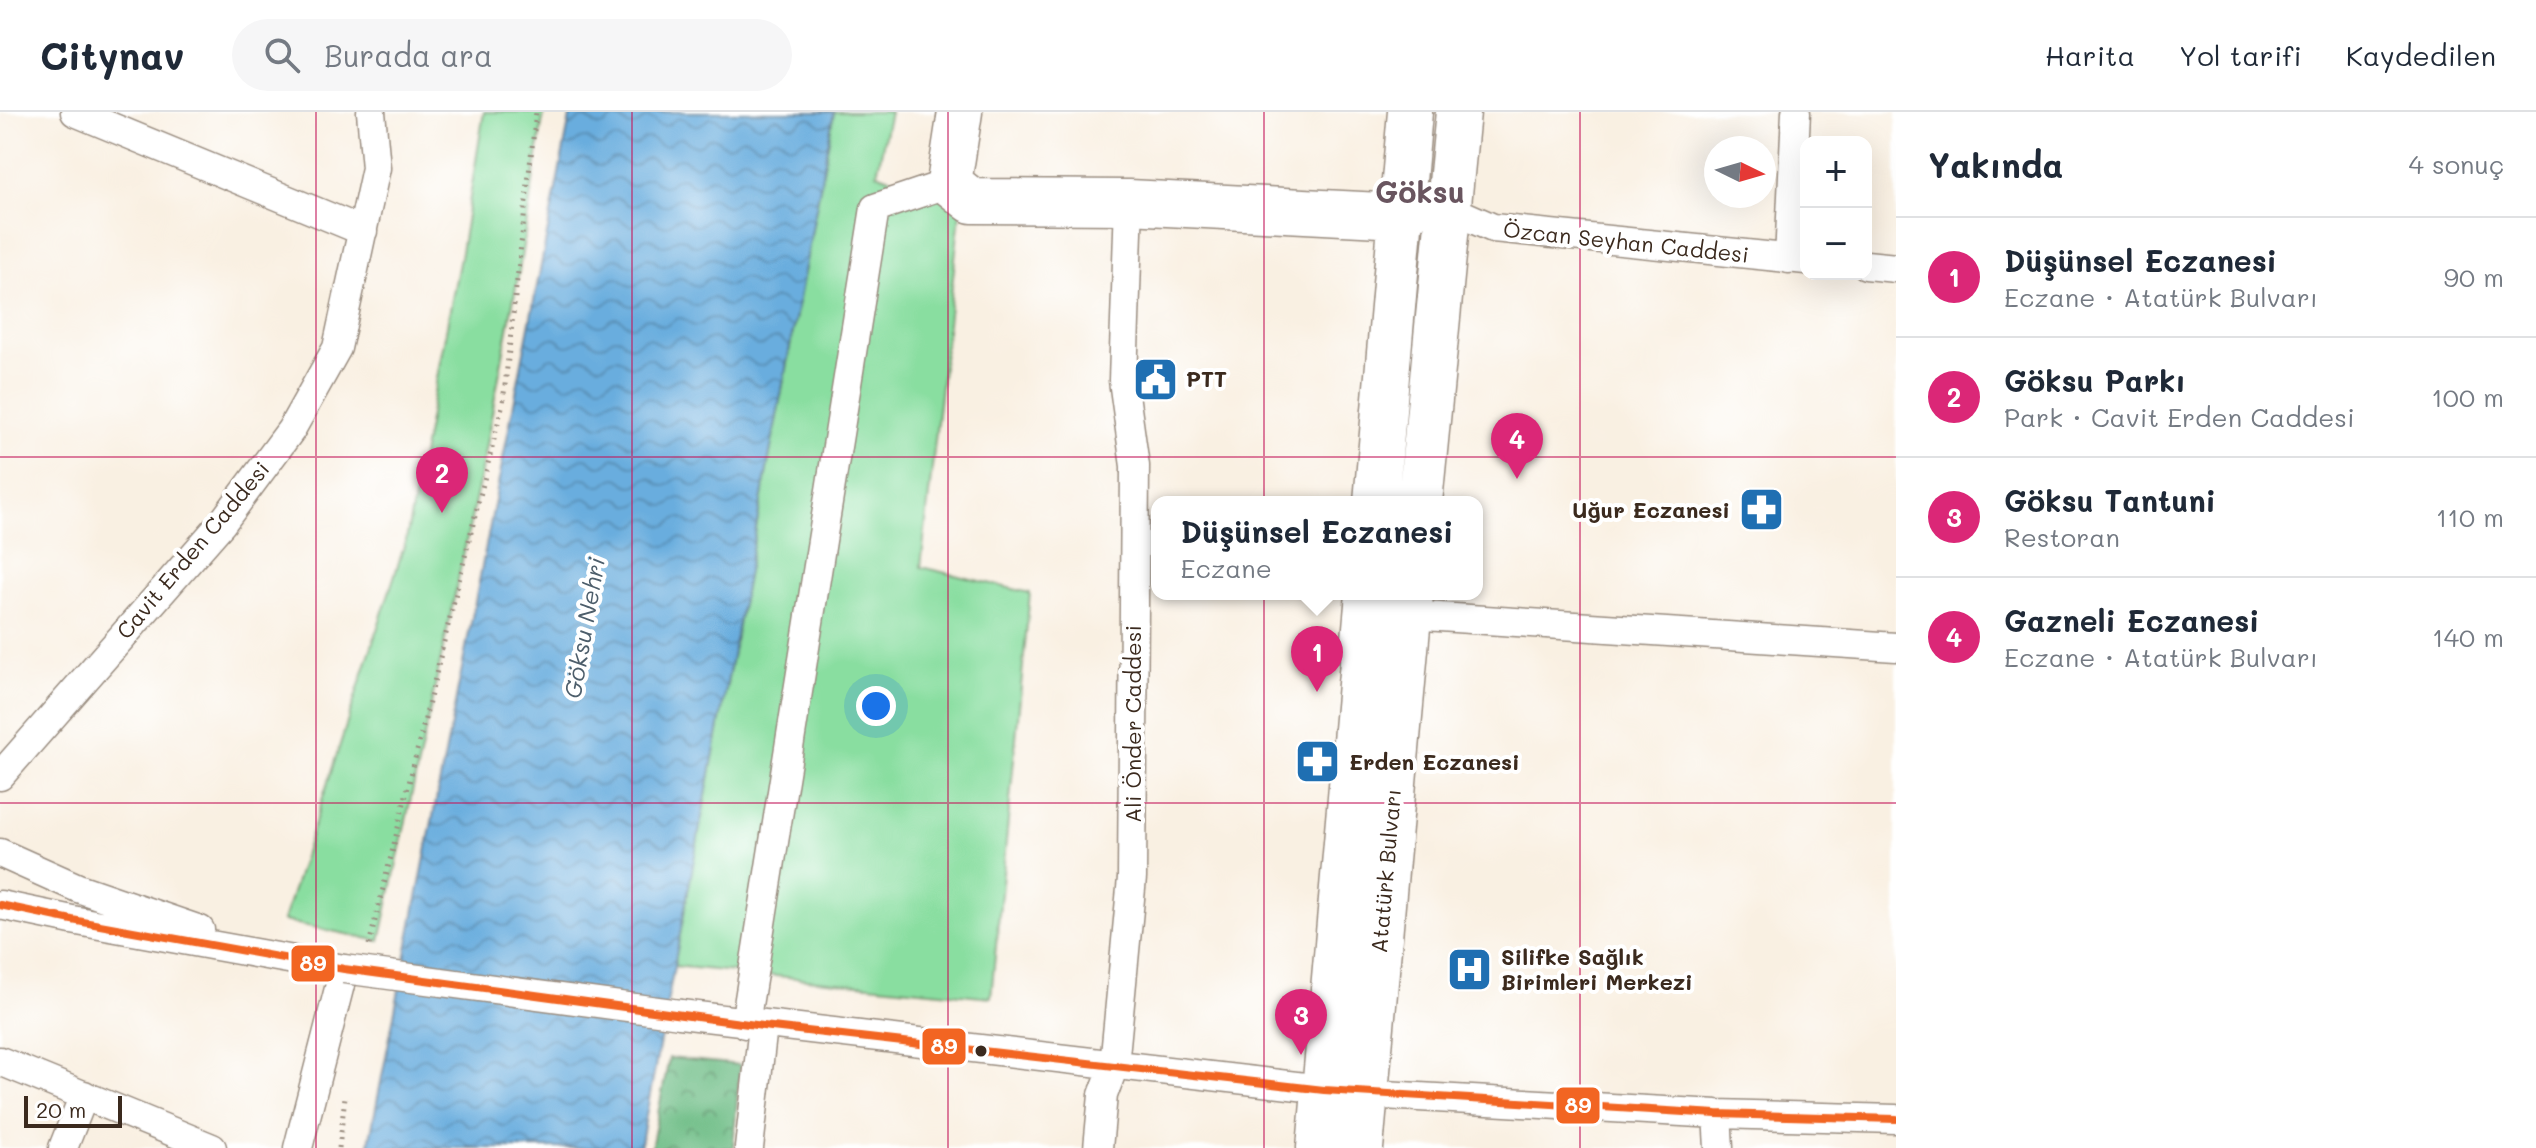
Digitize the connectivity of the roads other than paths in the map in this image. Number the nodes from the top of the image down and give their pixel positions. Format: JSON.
{"nodes":[{"id":1,"x":75,"y":112,"type":"edge"},
{"id":2,"x":371,"y":112,"type":"edge"},
{"id":3,"x":960,"y":112,"type":"edge"},
{"id":4,"x":1410,"y":112,"type":"edge"},
{"id":5,"x":1458,"y":112,"type":"edge"},
{"id":6,"x":1796,"y":112,"type":"edge"},
{"id":7,"x":949,"y":183,"type":"junction"},
{"id":8,"x":1129,"y":202,"type":"junction"},
{"id":9,"x":1450,"y":209,"type":"junction"},
{"id":10,"x":1400,"y":216,"type":"junction"},
{"id":11,"x":363,"y":231,"type":"junction"},
{"id":12,"x":1798,"y":260,"type":"edge"},
{"id":13,"x":1872,"y":266,"type":"edge"},
{"id":14,"x":1896,"y":268,"type":"edge"},
{"id":15,"x":1377,"y":496,"type":"edge"},
{"id":16,"x":1421,"y":496,"type":"edge"},
{"id":17,"x":1368,"y":600,"type":"edge"},
{"id":18,"x":1410,"y":604,"type":"edge"},
{"id":19,"x":1896,"y":647,"type":"edge"},
{"id":20,"x":4,"y":764,"type":"edge"},
{"id":21,"x":0,"y":853,"type":"edge"},
{"id":22,"x":0,"y":905,"type":"edge"},
{"id":23,"x":287,"y":960,"type":"junction"},
{"id":24,"x":344,"y":969,"type":"junction"},
{"id":25,"x":754,"y":1025,"type":"junction"},
{"id":26,"x":0,"y":1061,"type":"edge"},
{"id":27,"x":1114,"y":1066,"type":"junction"},
{"id":28,"x":1345,"y":1092,"type":"junction"},
{"id":29,"x":84,"y":1095,"type":"junction"},
{"id":30,"x":308,"y":1109,"type":"junction"},
{"id":31,"x":1717,"y":1114,"type":"junction"},
{"id":32,"x":1896,"y":1119,"type":"edge"},
{"id":33,"x":63,"y":1148,"type":"edge"},
{"id":34,"x":212,"y":1148,"type":"edge"},
{"id":35,"x":298,"y":1148,"type":"edge"},
{"id":36,"x":314,"y":1148,"type":"edge"},
{"id":37,"x":749,"y":1148,"type":"edge"},
{"id":38,"x":1098,"y":1148,"type":"edge"},
{"id":39,"x":1319,"y":1148,"type":"edge"},
{"id":40,"x":1361,"y":1148,"type":"edge"},
{"id":41,"x":1719,"y":1148,"type":"edge"}],
"edges":[{"from":1,"to":11,"type":"street"},
{"from":2,"to":11,"type":"street","name":"Cavit Erden Caddesi"},
{"from":3,"to":7,"type":"main road"},
{"from":4,"to":10,"type":"main road"},
{"from":5,"to":9,"type":"main road"},
{"from":6,"to":12,"type":"street"},
{"from":7,"to":8,"type":"main road"},
{"from":7,"to":25,"type":"street"},
{"from":8,"to":10,"type":"main road"},
{"from":8,"to":27,"type":"street","name":"Ali Önder Caddesi"},
{"from":9,"to":10,"type":"street"},
{"from":9,"to":12,"type":"street","name":"Özcan Seyhan Caddesi"},
{"from":9,"to":16,"type":"main road"},
{"from":10,"to":15,"type":"main road"},
{"from":11,"to":20,"type":"street","name":"Cavit Erden Caddesi"},
{"from":13,"to":14,"type":"street"},
{"from":17,"to":28,"type":"main road"},
{"from":18,"to":19,"type":"street"},
{"from":18,"to":28,"type":"main road","name":"Atatürk Bulvarı"},
{"from":21,"to":23,"type":"street"},
{"from":22,"to":23,"type":"street"},
{"from":23,"to":24,"type":"street"},
{"from":24,"to":25,"type":"street","bridge":true},
{"from":24,"to":30,"type":"street"},
{"from":25,"to":27,"type":"street"},
{"from":25,"to":37,"type":"street"},
{"from":26,"to":29,"type":"street"},
{"from":27,"to":28,"type":"street"},
{"from":27,"to":38,"type":"street","name":"Ali Önder Caddesi"},
{"from":28,"to":31,"type":"street"},
{"from":28,"to":39,"type":"main road"},
{"from":28,"to":40,"type":"main road","name":"Atatürk Bulvarı"},
{"from":29,"to":33,"type":"street"},
{"from":29,"to":34,"type":"street"},
{"from":30,"to":35,"type":"street"},
{"from":30,"to":36,"type":"street"},
{"from":31,"to":32,"type":"street"},
{"from":31,"to":41,"type":"street"}]}
